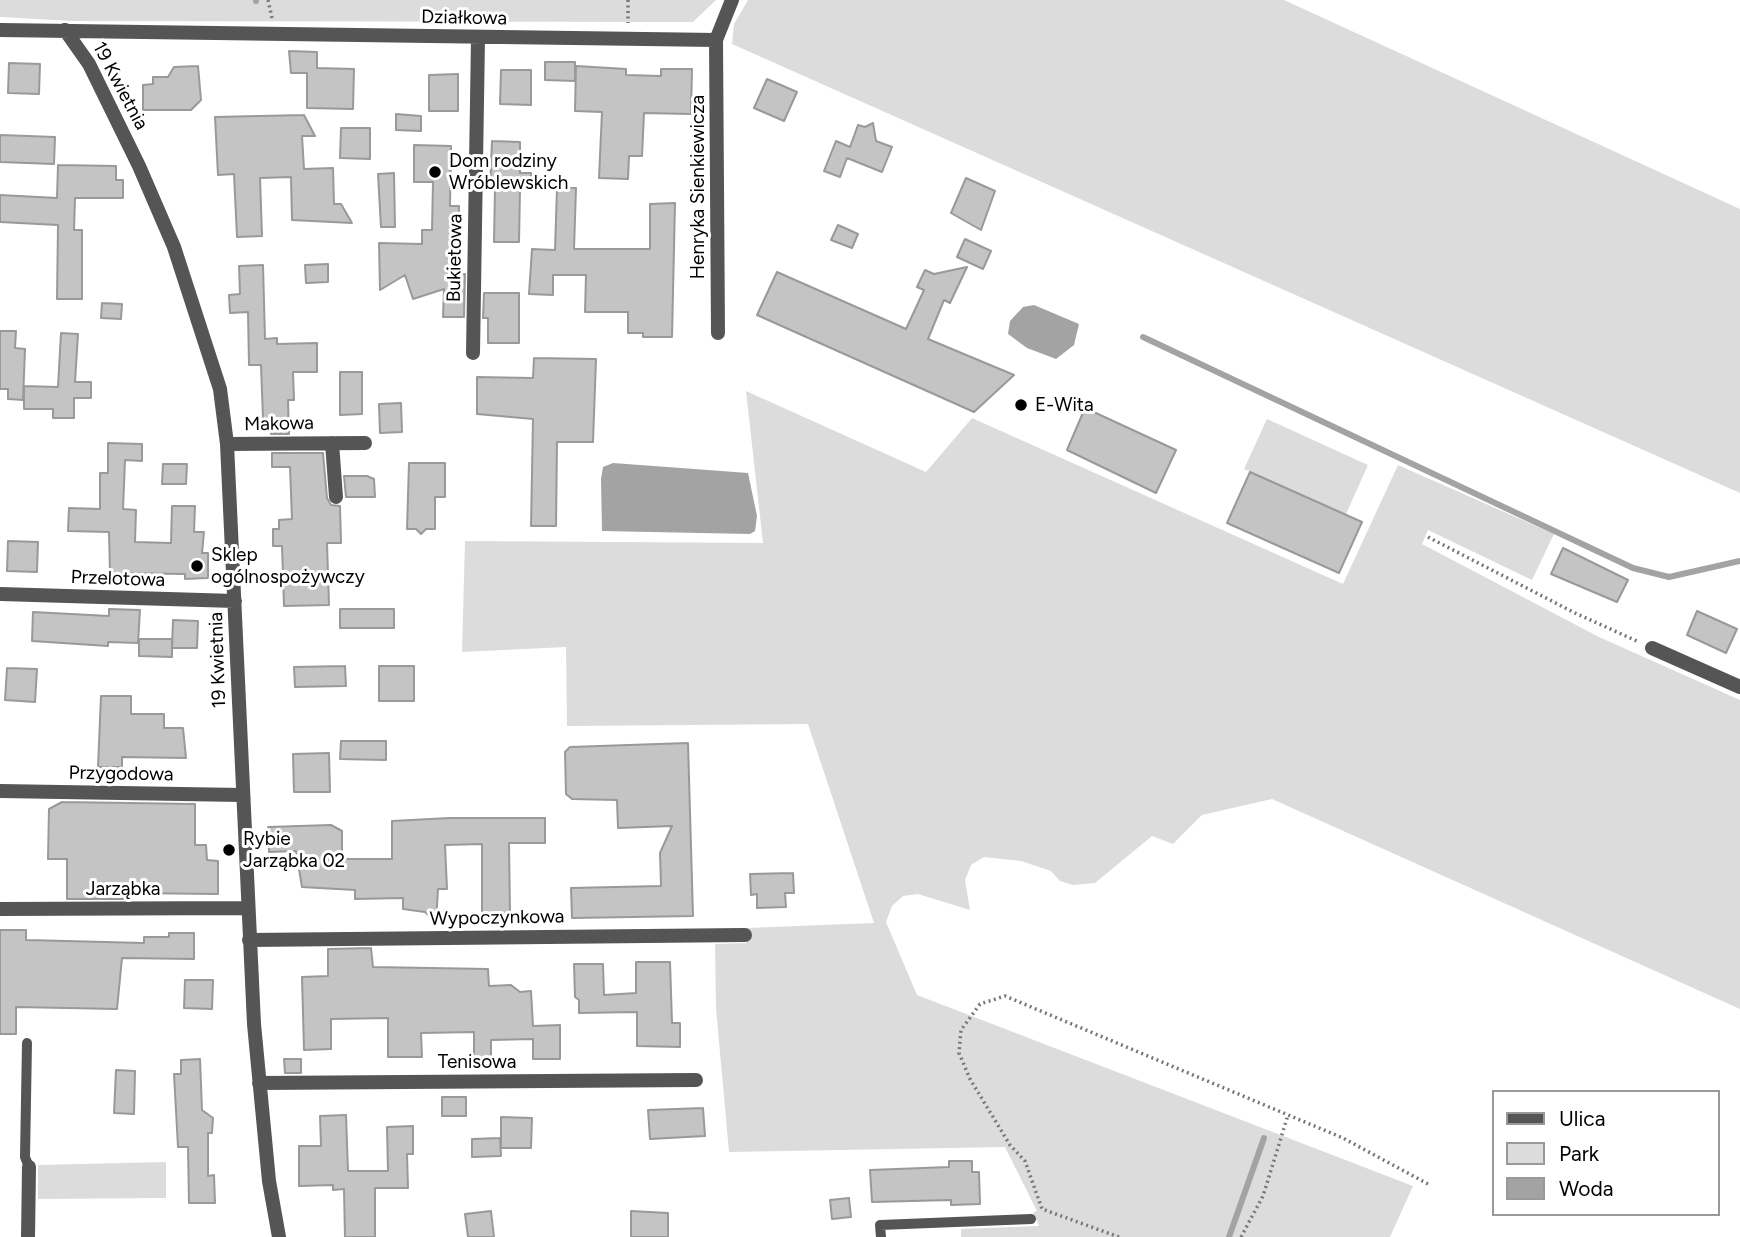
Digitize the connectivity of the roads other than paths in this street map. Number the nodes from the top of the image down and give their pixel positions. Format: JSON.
{"nodes":[{"id":1,"x":732,"y":0,"type":"edge"},
{"id":2,"x":0,"y":30,"type":"edge"},
{"id":3,"x":65,"y":30,"type":"junction"},
{"id":4,"x":478,"y":38,"type":"junction"},
{"id":5,"x":716,"y":40,"type":"junction"},
{"id":6,"x":718,"y":333,"type":"dead end"},
{"id":7,"x":473,"y":354,"type":"dead end"},
{"id":8,"x":332,"y":443,"type":"junction"},
{"id":9,"x":365,"y":443,"type":"dead end"},
{"id":10,"x":227,"y":444,"type":"junction"},
{"id":11,"x":336,"y":497,"type":"dead end"},
{"id":12,"x":0,"y":594,"type":"edge"},
{"id":13,"x":235,"y":601,"type":"junction"},
{"id":14,"x":1652,"y":648,"type":"road end"},
{"id":15,"x":1740,"y":687,"type":"edge"},
{"id":16,"x":0,"y":791,"type":"edge"},
{"id":17,"x":242,"y":796,"type":"junction"},
{"id":18,"x":247,"y":908,"type":"junction"},
{"id":19,"x":0,"y":909,"type":"edge"},
{"id":20,"x":745,"y":935,"type":"dead end"},
{"id":21,"x":249,"y":940,"type":"junction"},
{"id":22,"x":27,"y":1043,"type":"dead end"},
{"id":23,"x":696,"y":1080,"type":"dead end"},
{"id":24,"x":259,"y":1083,"type":"junction"},
{"id":25,"x":29,"y":1167,"type":"joint"},
{"id":26,"x":1031,"y":1219,"type":"dead end"},
{"id":27,"x":28,"y":1237,"type":"edge"},
{"id":28,"x":279,"y":1237,"type":"edge"},
{"id":29,"x":881,"y":1237,"type":"edge"}],
"edges":[{"from":1,"to":5,"type":"street"},
{"from":2,"to":3,"type":"street","name":"Działkowa"},
{"from":3,"to":4,"type":"street","name":"Działkowa"},
{"from":3,"to":10,"type":"street","name":"19 Kwietnia"},
{"from":4,"to":5,"type":"street","name":"Działkowa"},
{"from":4,"to":7,"type":"street","name":"Bukietowa"},
{"from":5,"to":6,"type":"street","name":"Henryka Sienkiewicza"},
{"from":8,"to":9,"type":"street","name":"Makowa"},
{"from":8,"to":10,"type":"street","name":"Makowa"},
{"from":8,"to":11,"type":"street","name":"Makowa"},
{"from":10,"to":13,"type":"street","name":"19 Kwietnia"},
{"from":12,"to":13,"type":"street","name":"Przelotowa"},
{"from":13,"to":17,"type":"street","name":"19 Kwietnia"},
{"from":14,"to":15,"type":"street"},
{"from":16,"to":17,"type":"street","name":"Przygodowa"},
{"from":17,"to":18,"type":"street","name":"19 Kwietnia"},
{"from":18,"to":19,"type":"street","name":"Jarząbka"},
{"from":18,"to":21,"type":"street","name":"19 Kwietnia"},
{"from":20,"to":21,"type":"street","name":"Wypoczynkowa"},
{"from":21,"to":24,"type":"street","name":"19 Kwietnia"},
{"from":22,"to":25,"type":"lane"},
{"from":23,"to":24,"type":"street","name":"Tenisowa"},
{"from":24,"to":28,"type":"street","name":"19 Kwietnia"},
{"from":25,"to":27,"type":"street"},
{"from":26,"to":29,"type":"lane"}]}
